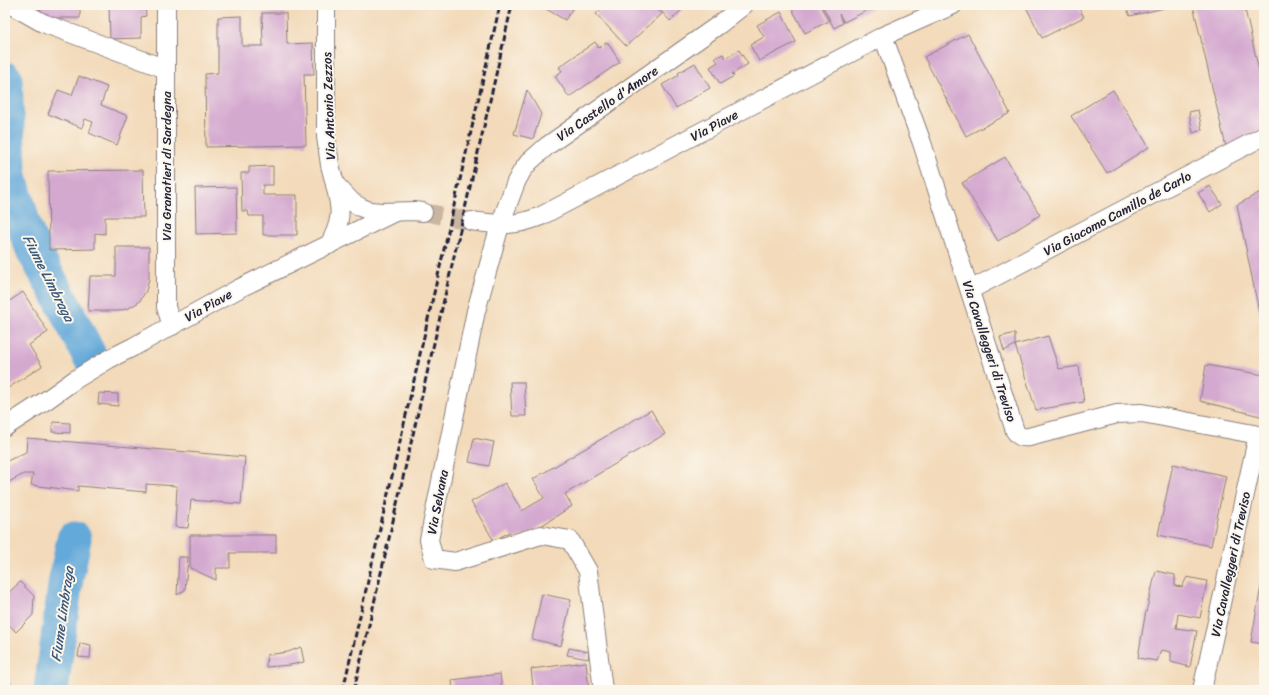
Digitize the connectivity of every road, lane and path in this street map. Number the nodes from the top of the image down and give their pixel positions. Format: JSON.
{"nodes":[{"id":1,"x":11,"y":5,"type":"edge"},
{"id":2,"x":166,"y":5,"type":"edge"},
{"id":3,"x":326,"y":5,"type":"edge"},
{"id":4,"x":744,"y":5,"type":"edge"},
{"id":5,"x":953,"y":5,"type":"edge"},
{"id":6,"x":883,"y":36,"type":"junction"},
{"id":7,"x":166,"y":69,"type":"junction"},
{"id":8,"x":1264,"y":136,"type":"edge"},
{"id":9,"x":335,"y":184,"type":"junction"},
{"id":10,"x":396,"y":212,"type":"junction"},
{"id":11,"x":423,"y":212,"type":"tunnel mouth"},
{"id":12,"x":470,"y":221,"type":"tunnel mouth"},
{"id":13,"x":500,"y":225,"type":"junction"},
{"id":14,"x":329,"y":245,"type":"junction"},
{"id":15,"x":970,"y":290,"type":"junction"},
{"id":16,"x":172,"y":326,"type":"junction"},
{"id":17,"x":5,"y":427,"type":"edge"},
{"id":18,"x":1261,"y":435,"type":"edge"},
{"id":19,"x":603,"y":690,"type":"edge"},
{"id":20,"x":1202,"y":690,"type":"edge"}],
"edges":[{"from":1,"to":7,"type":"street"},
{"from":2,"to":7,"type":"street","name":"Via Granatieri di Sardegna"},
{"from":3,"to":9,"type":"street","name":"Via Antonio Zezzos"},
{"from":4,"to":13,"type":"street","name":"Via Castello d'Amore"},
{"from":5,"to":6,"type":"street","name":"Via Piave"},
{"from":6,"to":13,"type":"street","name":"Via Piave"},
{"from":6,"to":15,"type":"street","name":"Via Cavalleggeri di Treviso"},
{"from":7,"to":16,"type":"street","name":"Via Granatieri di Sardegna"},
{"from":8,"to":15,"type":"street","name":"Via Giacomo Camillo de Carlo"},
{"from":9,"to":10,"type":"street","name":"Via Antonio Zezzos"},
{"from":9,"to":14,"type":"street"},
{"from":10,"to":11,"type":"street","name":"Via Piave"},
{"from":10,"to":14,"type":"street","name":"Via Piave"},
{"from":12,"to":13,"type":"street","name":"Via Piave"},
{"from":13,"to":19,"type":"street","name":"Via Selvana"},
{"from":14,"to":16,"type":"street","name":"Via Piave"},
{"from":15,"to":18,"type":"street","name":"Via Cavalleggeri di Treviso"},
{"from":16,"to":17,"type":"street","name":"Via Piave"},
{"from":18,"to":20,"type":"street","name":"Via Cavalleggeri di Treviso"}]}
